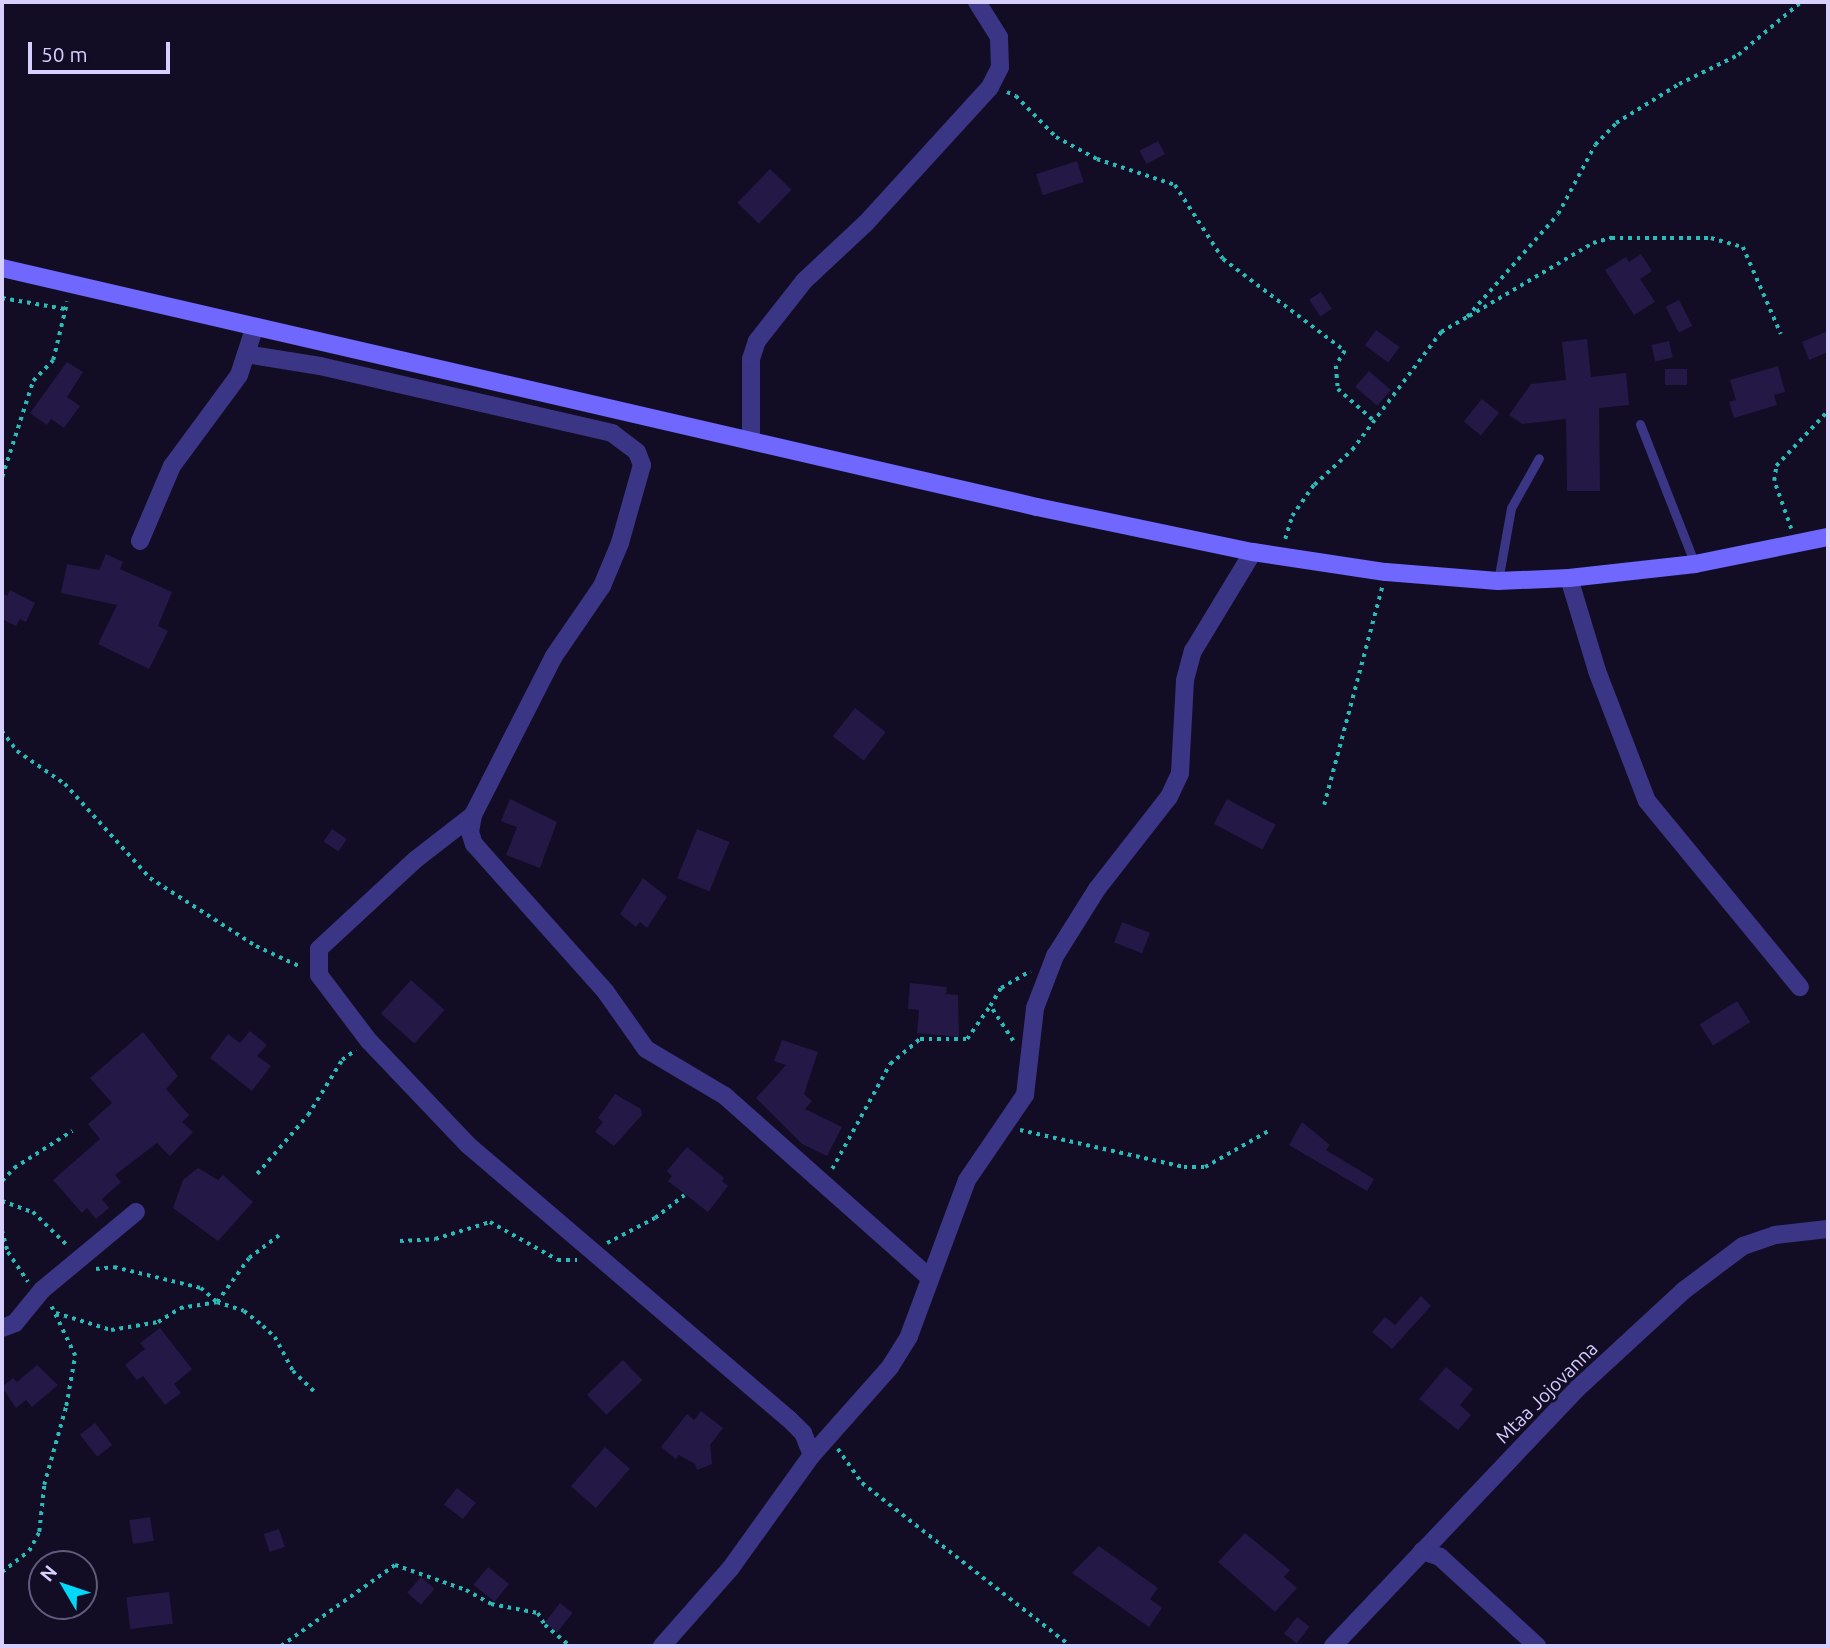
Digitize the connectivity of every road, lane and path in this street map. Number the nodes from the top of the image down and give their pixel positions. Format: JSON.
{"nodes":[{"id":1,"x":976,"y":2,"type":"edge"},
{"id":2,"x":1801,"y":2,"type":"edge"},
{"id":3,"x":990,"y":87,"type":"junction"},
{"id":4,"x":2,"y":268,"type":"edge"},
{"id":5,"x":71,"y":284,"type":"junction"},
{"id":6,"x":2,"y":298,"type":"edge"},
{"id":7,"x":66,"y":309,"type":"junction"},
{"id":8,"x":1467,"y":317,"type":"junction"},
{"id":9,"x":254,"y":329,"type":"junction"},
{"id":10,"x":1781,"y":334,"type":"dead end"},
{"id":11,"x":246,"y":354,"type":"junction"},
{"id":12,"x":1828,"y":411,"type":"edge"},
{"id":13,"x":1373,"y":420,"type":"junction"},
{"id":14,"x":1640,"y":424,"type":"dead end"},
{"id":15,"x":751,"y":441,"type":"junction"},
{"id":16,"x":1539,"y":458,"type":"dead end"},
{"id":17,"x":2,"y":477,"type":"edge"},
{"id":18,"x":1828,"y":537,"type":"edge"},
{"id":19,"x":140,"y":541,"type":"dead end"},
{"id":20,"x":1794,"y":544,"type":"junction"},
{"id":21,"x":1253,"y":552,"type":"junction"},
{"id":22,"x":1280,"y":557,"type":"junction"},
{"id":23,"x":1695,"y":564,"type":"junction"},
{"id":24,"x":1385,"y":572,"type":"junction"},
{"id":25,"x":1569,"y":578,"type":"junction"},
{"id":26,"x":1499,"y":581,"type":"junction"},
{"id":27,"x":2,"y":731,"type":"edge"},
{"id":28,"x":1324,"y":805,"type":"dead end"},
{"id":29,"x":473,"y":815,"type":"junction"},
{"id":30,"x":1055,"y":956,"type":"junction"},
{"id":31,"x":319,"y":975,"type":"junction"},
{"id":32,"x":1800,"y":987,"type":"dead end"},
{"id":33,"x":990,"y":1006,"type":"junction"},
{"id":34,"x":369,"y":1041,"type":"junction"},
{"id":35,"x":1029,"y":1058,"type":"junction"},
{"id":36,"x":1004,"y":1129,"type":"junction"},
{"id":37,"x":1270,"y":1130,"type":"dead end"},
{"id":38,"x":72,"y":1131,"type":"dead end"},
{"id":39,"x":257,"y":1174,"type":"dead end"},
{"id":40,"x":2,"y":1181,"type":"edge"},
{"id":41,"x":824,"y":1184,"type":"junction"},
{"id":42,"x":684,"y":1195,"type":"dead end"},
{"id":43,"x":2,"y":1201,"type":"edge"},
{"id":44,"x":136,"y":1212,"type":"dead end"},
{"id":45,"x":1828,"y":1229,"type":"edge"},
{"id":46,"x":2,"y":1230,"type":"edge"},
{"id":47,"x":282,"y":1233,"type":"dead end"},
{"id":48,"x":400,"y":1241,"type":"dead end"},
{"id":49,"x":590,"y":1250,"type":"junction"},
{"id":50,"x":81,"y":1258,"type":"junction"},
{"id":51,"x":62,"y":1273,"type":"junction"},
{"id":52,"x":930,"y":1278,"type":"junction"},
{"id":53,"x":38,"y":1295,"type":"junction"},
{"id":54,"x":217,"y":1302,"type":"junction"},
{"id":55,"x":54,"y":1313,"type":"junction"},
{"id":56,"x":2,"y":1328,"type":"edge"},
{"id":57,"x":315,"y":1392,"type":"dead end"},
{"id":58,"x":832,"y":1434,"type":"junction"},
{"id":59,"x":812,"y":1455,"type":"junction"},
{"id":60,"x":1422,"y":1551,"type":"junction"},
{"id":61,"x":2,"y":1572,"type":"edge"},
{"id":62,"x":283,"y":1646,"type":"edge"},
{"id":63,"x":570,"y":1646,"type":"edge"},
{"id":64,"x":662,"y":1646,"type":"edge"},
{"id":65,"x":1071,"y":1646,"type":"edge"},
{"id":66,"x":1333,"y":1646,"type":"edge"},
{"id":67,"x":1537,"y":1646,"type":"edge"}],
"edges":[{"from":1,"to":3,"type":"street"},
{"from":2,"to":8,"type":"path"},
{"from":3,"to":13,"type":"path"},
{"from":3,"to":15,"type":"street"},
{"from":4,"to":5,"type":"main road"},
{"from":5,"to":7,"type":"path"},
{"from":5,"to":9,"type":"main road"},
{"from":6,"to":7,"type":"path"},
{"from":7,"to":17,"type":"path"},
{"from":8,"to":10,"type":"path"},
{"from":8,"to":13,"type":"path"},
{"from":9,"to":11,"type":"street"},
{"from":9,"to":15,"type":"main road"},
{"from":11,"to":19,"type":"street"},
{"from":11,"to":29,"type":"street"},
{"from":12,"to":20,"type":"path"},
{"from":13,"to":22,"type":"path"},
{"from":14,"to":23,"type":"lane"},
{"from":15,"to":21,"type":"main road"},
{"from":16,"to":26,"type":"lane"},
{"from":18,"to":20,"type":"main road"},
{"from":20,"to":23,"type":"main road"},
{"from":21,"to":22,"type":"main road"},
{"from":21,"to":30,"type":"street"},
{"from":22,"to":24,"type":"main road"},
{"from":23,"to":25,"type":"main road"},
{"from":24,"to":26,"type":"main road"},
{"from":24,"to":28,"type":"path"},
{"from":25,"to":26,"type":"main road"},
{"from":25,"to":32,"type":"street"},
{"from":27,"to":31,"type":"path"},
{"from":29,"to":31,"type":"street"},
{"from":29,"to":41,"type":"street"},
{"from":30,"to":33,"type":"path"},
{"from":30,"to":35,"type":"street"},
{"from":31,"to":34,"type":"street"},
{"from":33,"to":35,"type":"path"},
{"from":33,"to":41,"type":"path"},
{"from":34,"to":39,"type":"path"},
{"from":34,"to":49,"type":"street"},
{"from":35,"to":36,"type":"street"},
{"from":36,"to":37,"type":"path"},
{"from":36,"to":52,"type":"street"},
{"from":38,"to":40,"type":"path"},
{"from":41,"to":52,"type":"street"},
{"from":42,"to":49,"type":"path"},
{"from":43,"to":50,"type":"path"},
{"from":44,"to":50,"type":"street"},
{"from":45,"to":60,"type":"street","name":"Mtaa Jojovanna"},
{"from":46,"to":53,"type":"path"},
{"from":47,"to":54,"type":"path"},
{"from":48,"to":49,"type":"path"},
{"from":49,"to":59,"type":"street"},
{"from":50,"to":51,"type":"street"},
{"from":51,"to":53,"type":"street"},
{"from":51,"to":54,"type":"path"},
{"from":52,"to":58,"type":"street"},
{"from":53,"to":55,"type":"path"},
{"from":53,"to":56,"type":"street"},
{"from":54,"to":55,"type":"path"},
{"from":54,"to":57,"type":"path"},
{"from":55,"to":61,"type":"path"},
{"from":58,"to":59,"type":"street"},
{"from":58,"to":65,"type":"path"},
{"from":59,"to":64,"type":"street"},
{"from":60,"to":66,"type":"street","name":"Mtaa Jojovanna"},
{"from":60,"to":67,"type":"street"},
{"from":62,"to":63,"type":"path"}]}
